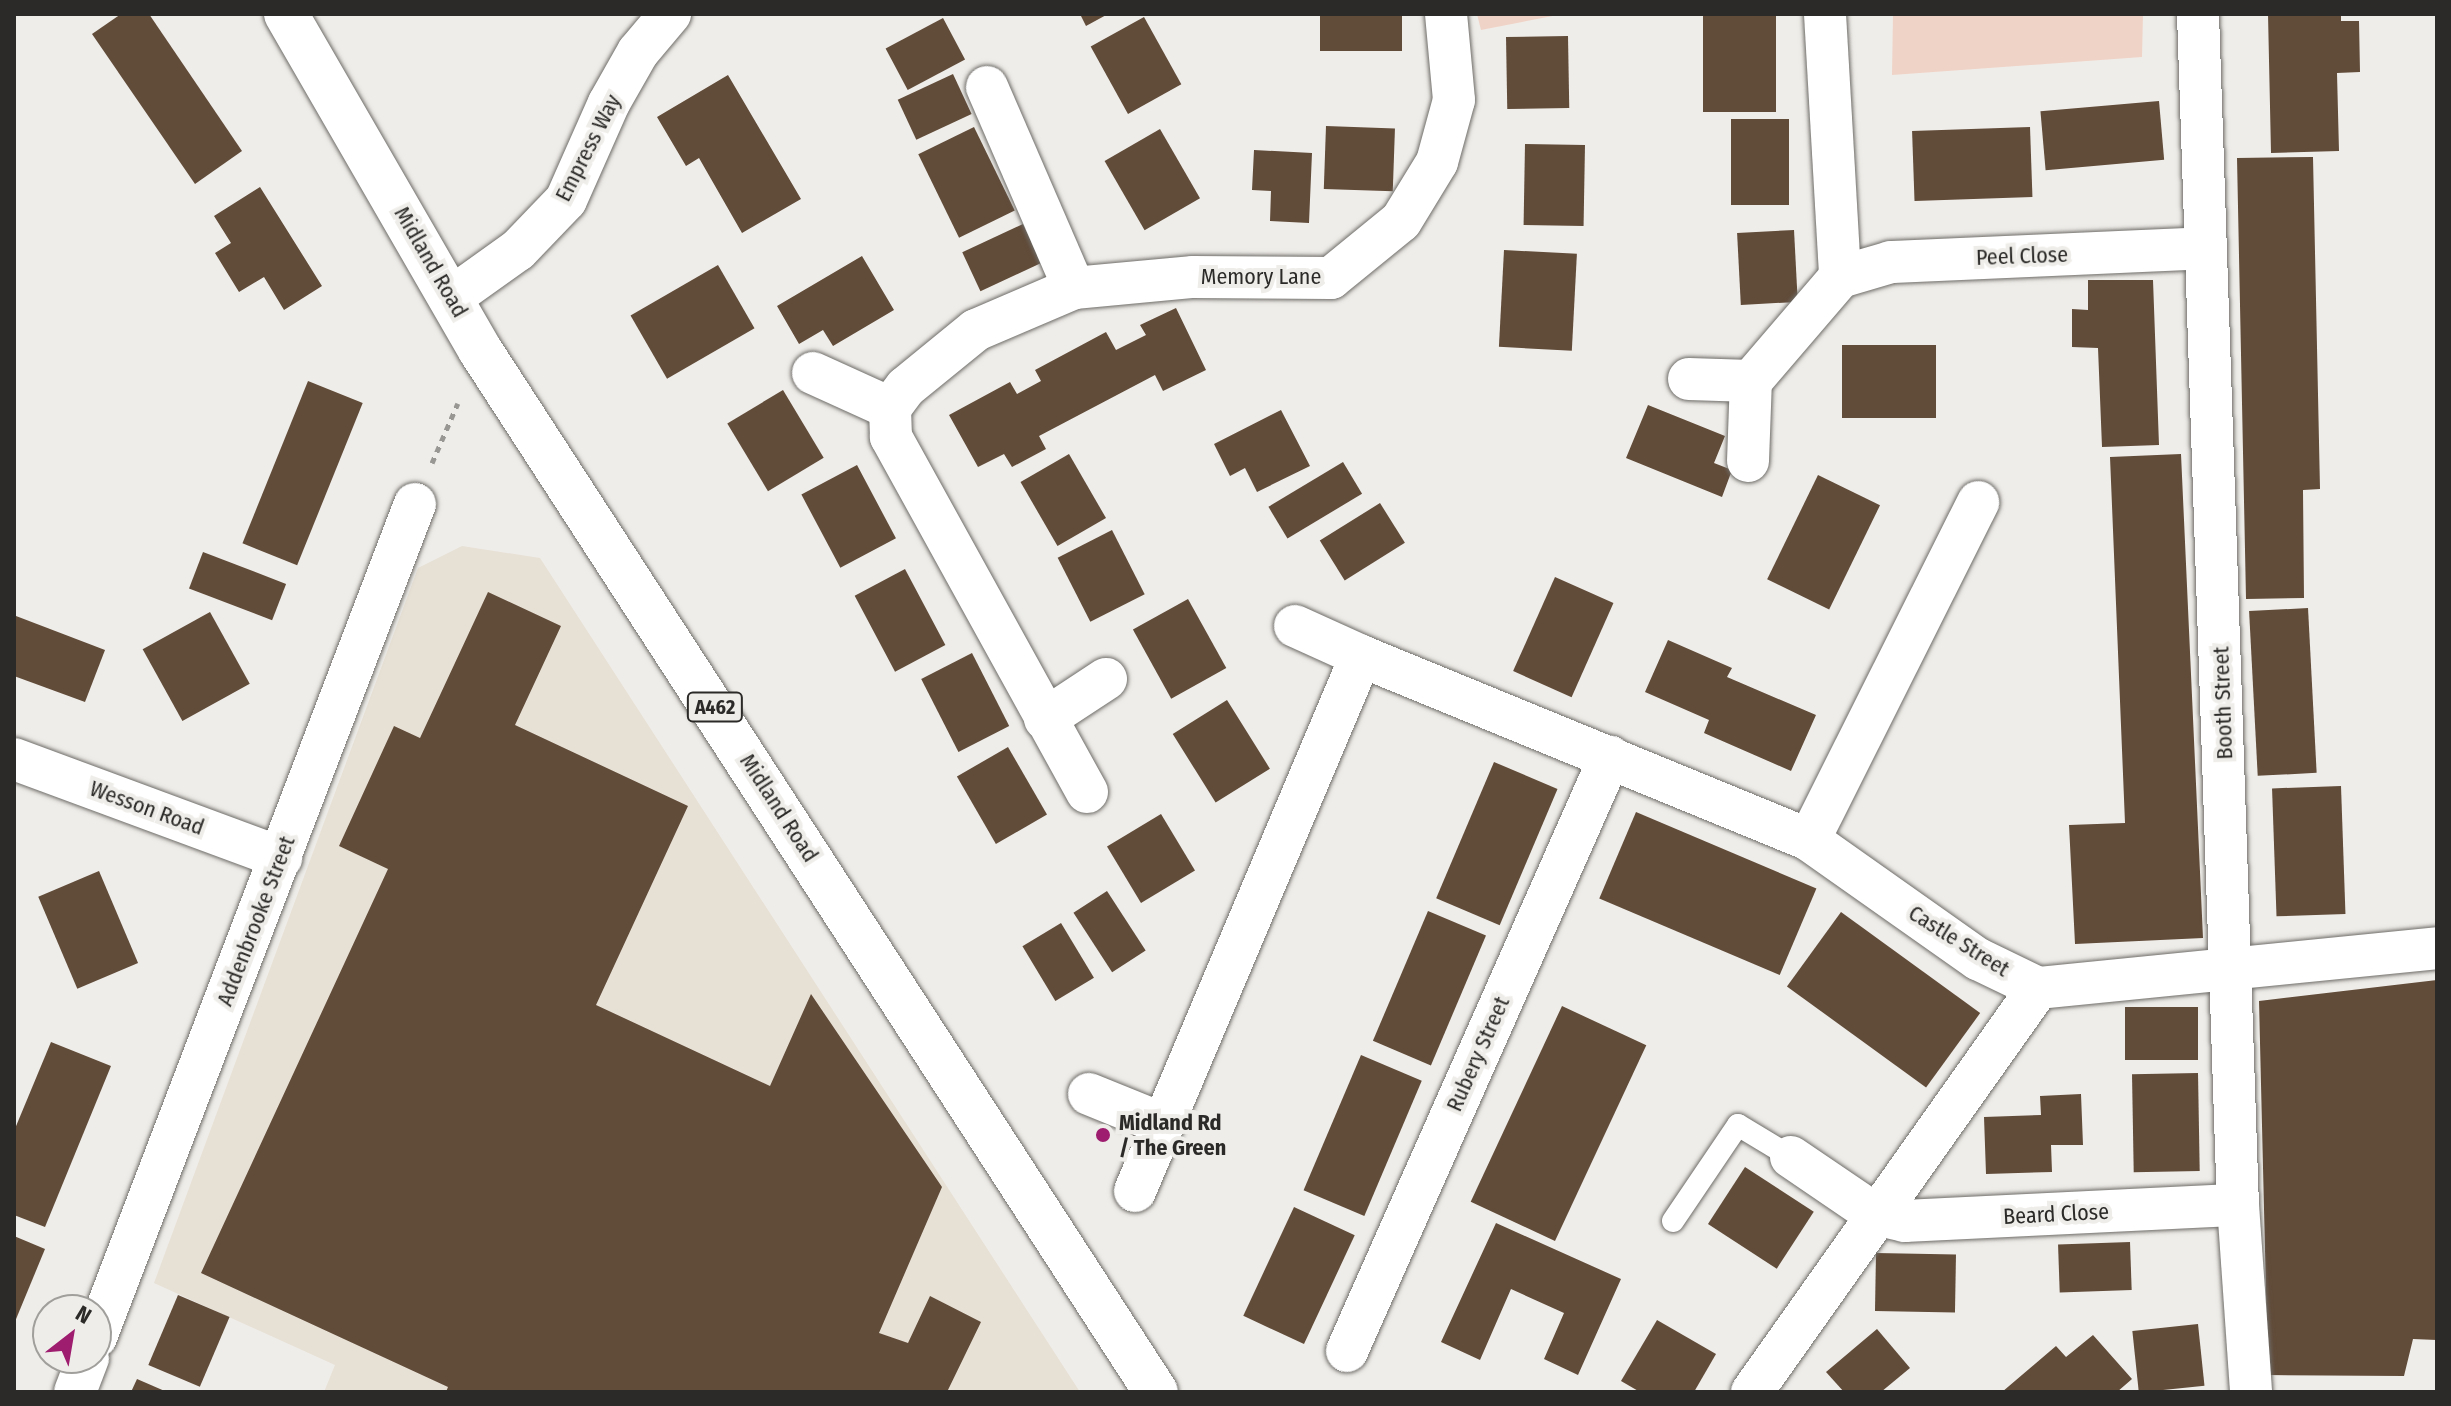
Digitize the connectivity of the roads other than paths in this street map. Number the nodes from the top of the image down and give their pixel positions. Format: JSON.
{"nodes":[{"id":1,"x":286,"y":14,"type":"edge"},
{"id":2,"x":670,"y":14,"type":"edge"},
{"id":3,"x":1446,"y":14,"type":"edge"},
{"id":4,"x":1825,"y":14,"type":"edge"},
{"id":5,"x":2198,"y":14,"type":"edge"},
{"id":6,"x":987,"y":87,"type":"dead end"},
{"id":7,"x":2206,"y":248,"type":"junction"},
{"id":8,"x":1840,"y":277,"type":"junction"},
{"id":9,"x":1074,"y":288,"type":"junction"},
{"id":10,"x":452,"y":297,"type":"junction"},
{"id":11,"x":813,"y":373,"type":"dead end"},
{"id":12,"x":1689,"y":379,"type":"dead end"},
{"id":13,"x":1751,"y":381,"type":"junction"},
{"id":14,"x":890,"y":408,"type":"junction"},
{"id":15,"x":1748,"y":461,"type":"dead end"},
{"id":16,"x":1978,"y":502,"type":"dead end"},
{"id":17,"x":415,"y":504,"type":"road end"},
{"id":18,"x":1295,"y":626,"type":"dead end"},
{"id":19,"x":1361,"y":656,"type":"junction"},
{"id":20,"x":1106,"y":679,"type":"dead end"},
{"id":21,"x":1045,"y":719,"type":"junction"},
{"id":22,"x":1610,"y":757,"type":"junction"},
{"id":23,"x":14,"y":759,"type":"edge"},
{"id":24,"x":1087,"y":792,"type":"dead end"},
{"id":25,"x":1809,"y":840,"type":"junction"},
{"id":26,"x":281,"y":858,"type":"junction"},
{"id":27,"x":2437,"y":948,"type":"edge"},
{"id":28,"x":2233,"y":969,"type":"junction"},
{"id":29,"x":2038,"y":988,"type":"junction"},
{"id":30,"x":1089,"y":1094,"type":"dead end"},
{"id":31,"x":1163,"y":1124,"type":"junction"},
{"id":32,"x":1791,"y":1157,"type":"joint"},
{"id":33,"x":1135,"y":1191,"type":"dead end"},
{"id":34,"x":2238,"y":1205,"type":"junction"},
{"id":35,"x":1875,"y":1214,"type":"junction"},
{"id":36,"x":1673,"y":1221,"type":"dead end"},
{"id":37,"x":112,"y":1296,"type":"edge"},
{"id":38,"x":1347,"y":1351,"type":"dead end"},
{"id":39,"x":1156,"y":1392,"type":"edge"},
{"id":40,"x":1752,"y":1392,"type":"edge"},
{"id":41,"x":2251,"y":1392,"type":"edge"}],
"edges":[{"from":1,"to":10,"type":"main road","name":"Midland Road","number":"A462"},
{"from":2,"to":10,"type":"street","name":"Empress Way"},
{"from":3,"to":9,"type":"street","name":"Memory Lane"},
{"from":4,"to":8,"type":"street"},
{"from":5,"to":7,"type":"street","name":"Booth Street"},
{"from":6,"to":9,"type":"street"},
{"from":7,"to":8,"type":"street","name":"Peel Close"},
{"from":7,"to":28,"type":"street","name":"Booth Street"},
{"from":8,"to":13,"type":"street"},
{"from":9,"to":14,"type":"street","name":"Memory Lane"},
{"from":10,"to":39,"type":"main road","name":"Midland Road","number":"A462"},
{"from":11,"to":14,"type":"street"},
{"from":12,"to":13,"type":"street"},
{"from":13,"to":15,"type":"street"},
{"from":14,"to":21,"type":"street"},
{"from":16,"to":25,"type":"street"},
{"from":17,"to":26,"type":"street","name":"Addenbrooke Street"},
{"from":18,"to":19,"type":"street","name":"Castle Street"},
{"from":19,"to":22,"type":"street","name":"Castle Street"},
{"from":19,"to":31,"type":"street"},
{"from":20,"to":21,"type":"street"},
{"from":21,"to":24,"type":"street"},
{"from":22,"to":25,"type":"street","name":"Castle Street"},
{"from":22,"to":38,"type":"street","name":"Rubery Street"},
{"from":23,"to":26,"type":"street","name":"Wesson Road"},
{"from":25,"to":29,"type":"street","name":"Castle Street"},
{"from":26,"to":37,"type":"street","name":"Addenbrooke Street"},
{"from":27,"to":28,"type":"street"},
{"from":28,"to":29,"type":"street"},
{"from":28,"to":34,"type":"street","name":"Booth Street"},
{"from":29,"to":35,"type":"street"},
{"from":30,"to":31,"type":"street"},
{"from":31,"to":33,"type":"street"},
{"from":32,"to":35,"type":"street"},
{"from":32,"to":36,"type":"lane"},
{"from":34,"to":35,"type":"street","name":"Beard Close"},
{"from":34,"to":41,"type":"street","name":"Booth Street"},
{"from":35,"to":40,"type":"street"}]}
